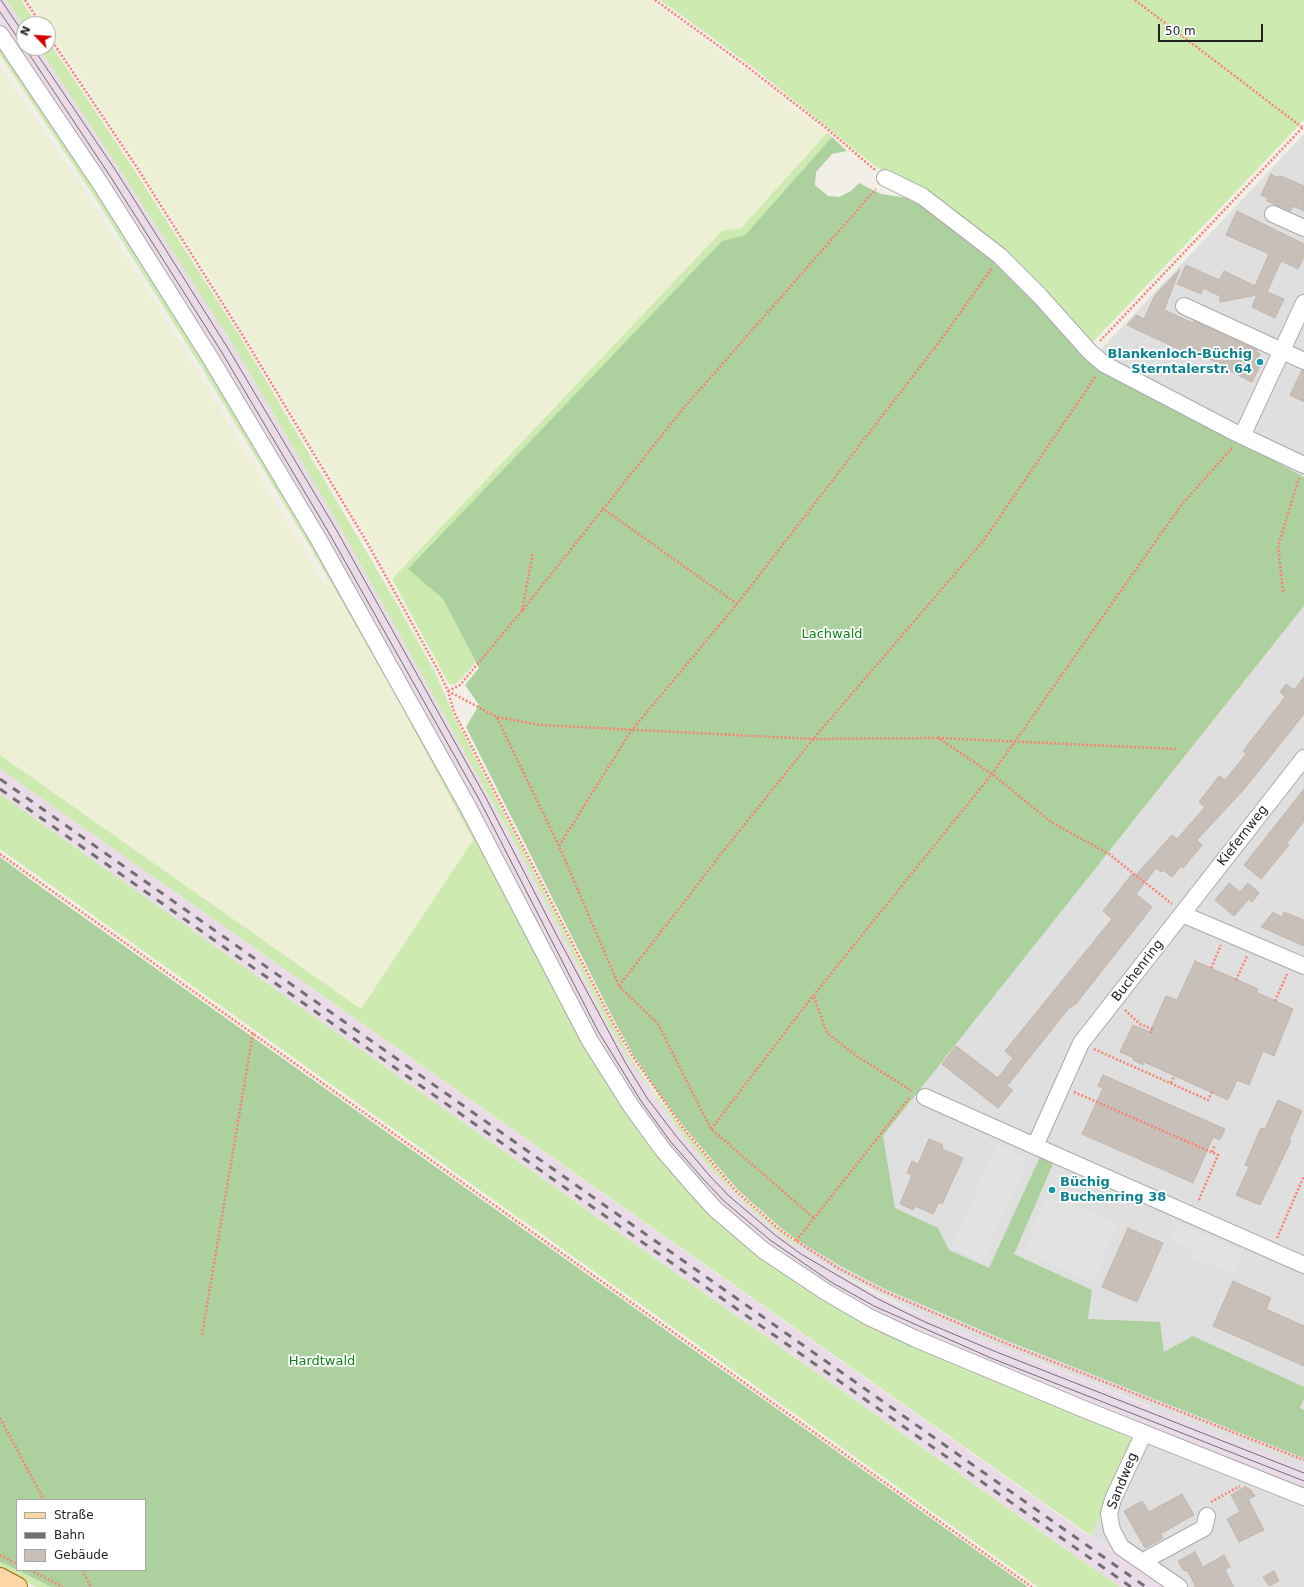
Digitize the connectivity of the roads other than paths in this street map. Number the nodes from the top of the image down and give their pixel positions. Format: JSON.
{"nodes":[{"id":1,"x":0,"y":34,"type":"edge"},
{"id":2,"x":885,"y":178,"type":"road end"},
{"id":3,"x":1273,"y":214,"type":"dead end"},
{"id":4,"x":1304,"y":228,"type":"edge"},
{"id":5,"x":1304,"y":303,"type":"edge"},
{"id":6,"x":1184,"y":306,"type":"dead end"},
{"id":7,"x":1282,"y":351,"type":"junction"},
{"id":8,"x":1304,"y":361,"type":"edge"},
{"id":9,"x":1242,"y":436,"type":"junction"},
{"id":10,"x":1303,"y":465,"type":"edge"},
{"id":11,"x":1304,"y":758,"type":"edge"},
{"id":12,"x":1182,"y":914,"type":"junction"},
{"id":13,"x":1298,"y":964,"type":"edge"},
{"id":14,"x":925,"y":1097,"type":"dead end"},
{"id":15,"x":1035,"y":1146,"type":"junction"},
{"id":16,"x":1304,"y":1265,"type":"edge"},
{"id":17,"x":1144,"y":1433,"type":"junction"},
{"id":18,"x":1304,"y":1497,"type":"edge"},
{"id":19,"x":1207,"y":1516,"type":"road end"},
{"id":20,"x":1146,"y":1564,"type":"junction"},
{"id":21,"x":0,"y":1578,"type":"edge"},
{"id":22,"x":17,"y":1587,"type":"edge"},
{"id":23,"x":1179,"y":1587,"type":"edge"}],
"edges":[{"from":1,"to":17,"type":"street"},
{"from":2,"to":9,"type":"street"},
{"from":3,"to":4,"type":"street"},
{"from":5,"to":7,"type":"street"},
{"from":6,"to":7,"type":"street"},
{"from":7,"to":8,"type":"street"},
{"from":7,"to":9,"type":"street"},
{"from":9,"to":10,"type":"street"},
{"from":11,"to":12,"type":"street","name":"Kiefernweg"},
{"from":12,"to":13,"type":"street"},
{"from":12,"to":15,"type":"street","name":"Buchenring"},
{"from":14,"to":15,"type":"street"},
{"from":15,"to":16,"type":"street"},
{"from":17,"to":18,"type":"street"},
{"from":17,"to":20,"type":"street","name":"Sandweg"},
{"from":19,"to":20,"type":"street"},
{"from":20,"to":23,"type":"street","name":"Sandweg"},
{"from":21,"to":22,"type":"main road"}]}
